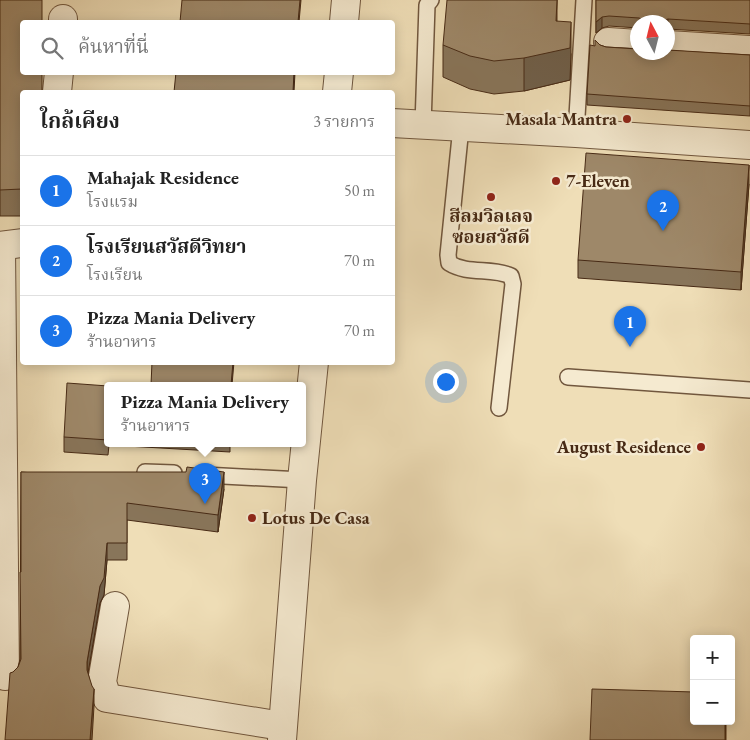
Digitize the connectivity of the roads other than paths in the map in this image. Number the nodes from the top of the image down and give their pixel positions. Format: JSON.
{"nodes":[{"id":1,"x":346,"y":0,"type":"edge"},
{"id":2,"x":431,"y":0,"type":"edge"},
{"id":3,"x":580,"y":6,"type":"edge"},
{"id":4,"x":344,"y":20,"type":"edge"},
{"id":5,"x":608,"y":42,"type":"dead end"},
{"id":6,"x":630,"y":43,"type":"edge"},
{"id":7,"x":675,"y":45,"type":"edge"},
{"id":8,"x":750,"y":50,"type":"edge"},
{"id":9,"x":59,"y":75,"type":"edge"},
{"id":10,"x":339,"y":75,"type":"edge"},
{"id":11,"x":57,"y":90,"type":"edge"},
{"id":12,"x":337,"y":90,"type":"edge"},
{"id":13,"x":395,"y":123,"type":"edge"},
{"id":14,"x":424,"y":125,"type":"junction"},
{"id":15,"x":461,"y":127,"type":"junction"},
{"id":16,"x":576,"y":133,"type":"junction"},
{"id":17,"x":750,"y":145,"type":"edge"},
{"id":18,"x":20,"y":243,"type":"edge"},
{"id":19,"x":0,"y":246,"type":"edge"},
{"id":20,"x":314,"y":365,"type":"edge"},
{"id":21,"x":568,"y":377,"type":"dead end"},
{"id":22,"x":750,"y":390,"type":"edge"},
{"id":23,"x":499,"y":408,"type":"dead end"},
{"id":24,"x":306,"y":441,"type":"edge"},
{"id":25,"x":305,"y":447,"type":"edge"},
{"id":26,"x":145,"y":472,"type":"edge"},
{"id":27,"x":302,"y":480,"type":"junction"},
{"id":28,"x":115,"y":606,"type":"dead end"},
{"id":29,"x":5,"y":676,"type":"dead end"},
{"id":30,"x":282,"y":733,"type":"edge"}],
"edges":[{"from":1,"to":4,"type":"street"},
{"from":2,"to":14,"type":"lane"},
{"from":3,"to":16,"type":"lane"},
{"from":5,"to":6,"type":"street"},
{"from":7,"to":8,"type":"street"},
{"from":9,"to":11,"type":"street"},
{"from":10,"to":12,"type":"street"},
{"from":13,"to":14,"type":"street"},
{"from":14,"to":15,"type":"street"},
{"from":15,"to":16,"type":"street"},
{"from":15,"to":23,"type":"lane"},
{"from":16,"to":17,"type":"street"},
{"from":18,"to":19,"type":"street"},
{"from":19,"to":29,"type":"street"},
{"from":20,"to":24,"type":"street"},
{"from":21,"to":22,"type":"lane"},
{"from":25,"to":27,"type":"street"},
{"from":26,"to":27,"type":"lane"},
{"from":27,"to":30,"type":"street"},
{"from":28,"to":30,"type":"street"}]}
